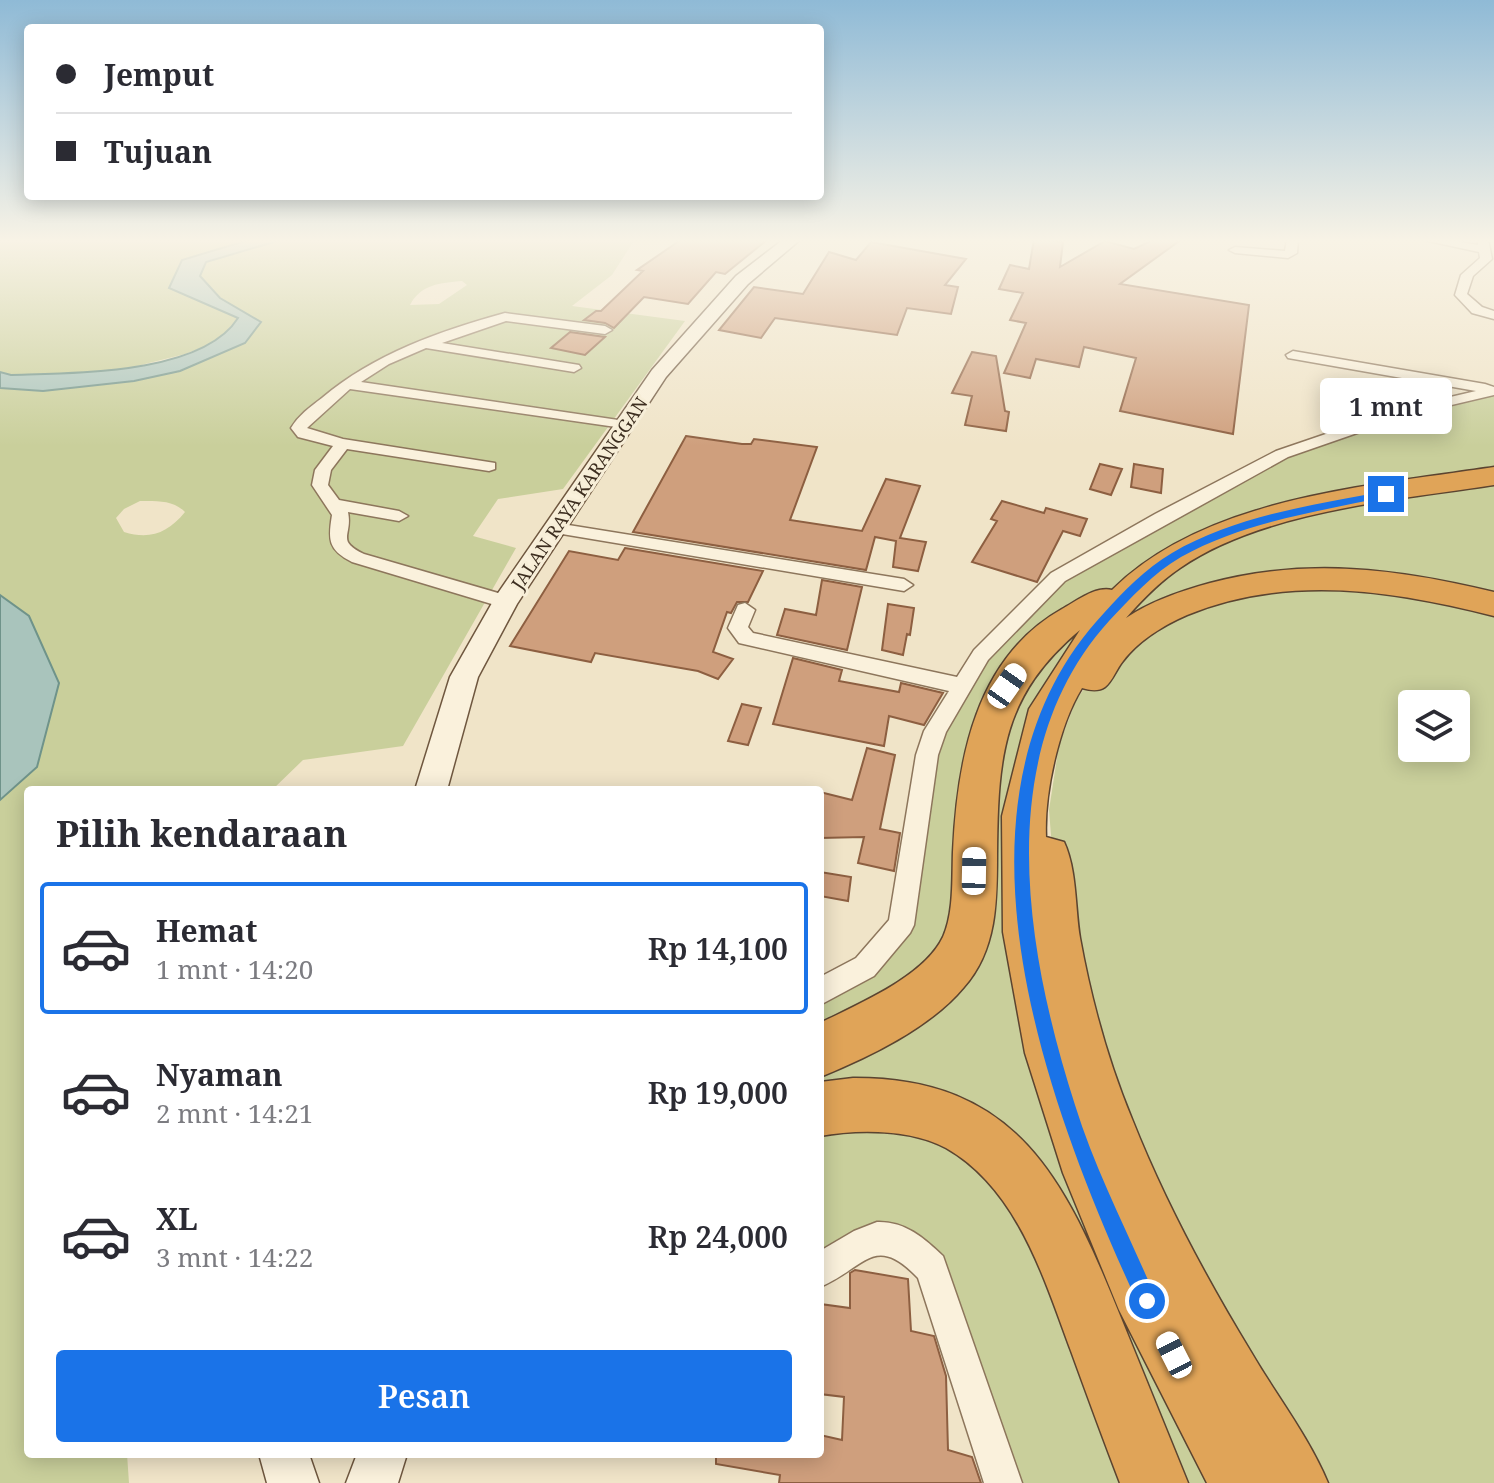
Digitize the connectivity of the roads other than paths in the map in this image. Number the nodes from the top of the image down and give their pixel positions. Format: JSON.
{"nodes":[{"id":1,"x":717,"y":308,"type":"edge"},
{"id":2,"x":1475,"y":308,"type":"edge"},
{"id":3,"x":1494,"y":315,"type":"edge"},
{"id":4,"x":605,"y":330,"type":"dead end"},
{"id":5,"x":425,"y":344,"type":"junction"},
{"id":6,"x":1293,"y":355,"type":"dead end"},
{"id":7,"x":574,"y":368,"type":"dead end"},
{"id":8,"x":347,"y":384,"type":"junction"},
{"id":9,"x":1494,"y":390,"type":"edge"},
{"id":10,"x":625,"y":426,"type":"junction"},
{"id":11,"x":343,"y":444,"type":"junction"},
{"id":12,"x":489,"y":466,"type":"dead end"},
{"id":13,"x":1494,"y":476,"type":"edge"},
{"id":14,"x":337,"y":505,"type":"junction"},
{"id":15,"x":399,"y":516,"type":"dead end"},
{"id":16,"x":556,"y":528,"type":"junction"},
{"id":17,"x":904,"y":585,"type":"dead end"},
{"id":18,"x":1136,"y":585,"type":"junction"},
{"id":19,"x":505,"y":602,"type":"junction"},
{"id":20,"x":1494,"y":604,"type":"edge"},
{"id":21,"x":745,"y":610,"type":"dead end"},
{"id":22,"x":961,"y":686,"type":"junction"},
{"id":23,"x":432,"y":786,"type":"edge"},
{"id":24,"x":824,"y":990,"type":"edge"},
{"id":25,"x":824,"y":1049,"type":"edge"},
{"id":26,"x":824,"y":1108,"type":"edge"},
{"id":27,"x":824,"y":1268,"type":"edge"},
{"id":28,"x":285,"y":1458,"type":"edge"},
{"id":29,"x":381,"y":1458,"type":"edge"},
{"id":30,"x":293,"y":1483,"type":"edge"},
{"id":31,"x":372,"y":1483,"type":"edge"},
{"id":32,"x":1003,"y":1483,"type":"edge"},
{"id":33,"x":1154,"y":1483,"type":"edge"},
{"id":34,"x":1245,"y":1483,"type":"edge"},
{"id":35,"x":1294,"y":1483,"type":"edge"}],
"edges":[{"from":1,"to":10,"type":"street","name":"JALAN RAYA KARANGGAN"},
{"from":2,"to":3,"type":"street"},
{"from":4,"to":5,"type":"street"},
{"from":5,"to":7,"type":"street"},
{"from":5,"to":8,"type":"street"},
{"from":6,"to":9,"type":"street"},
{"from":8,"to":10,"type":"street"},
{"from":8,"to":11,"type":"street"},
{"from":9,"to":22,"type":"street"},
{"from":10,"to":16,"type":"street","name":"JALAN RAYA KARANGGAN"},
{"from":11,"to":12,"type":"street"},
{"from":11,"to":14,"type":"street"},
{"from":13,"to":18,"type":"highway"},
{"from":14,"to":15,"type":"street"},
{"from":14,"to":19,"type":"street"},
{"from":16,"to":17,"type":"street"},
{"from":16,"to":19,"type":"street","name":"JALAN RAYA KARANGGAN"},
{"from":18,"to":25,"type":"highway"},
{"from":18,"to":34,"type":"highway"},
{"from":19,"to":23,"type":"street","name":"JALAN RAYA KARANGGAN"},
{"from":20,"to":35,"type":"highway"},
{"from":21,"to":22,"type":"street"},
{"from":22,"to":24,"type":"street"},
{"from":26,"to":33,"type":"highway"},
{"from":27,"to":32,"type":"street"},
{"from":28,"to":30,"type":"street"},
{"from":29,"to":31,"type":"street"}]}
